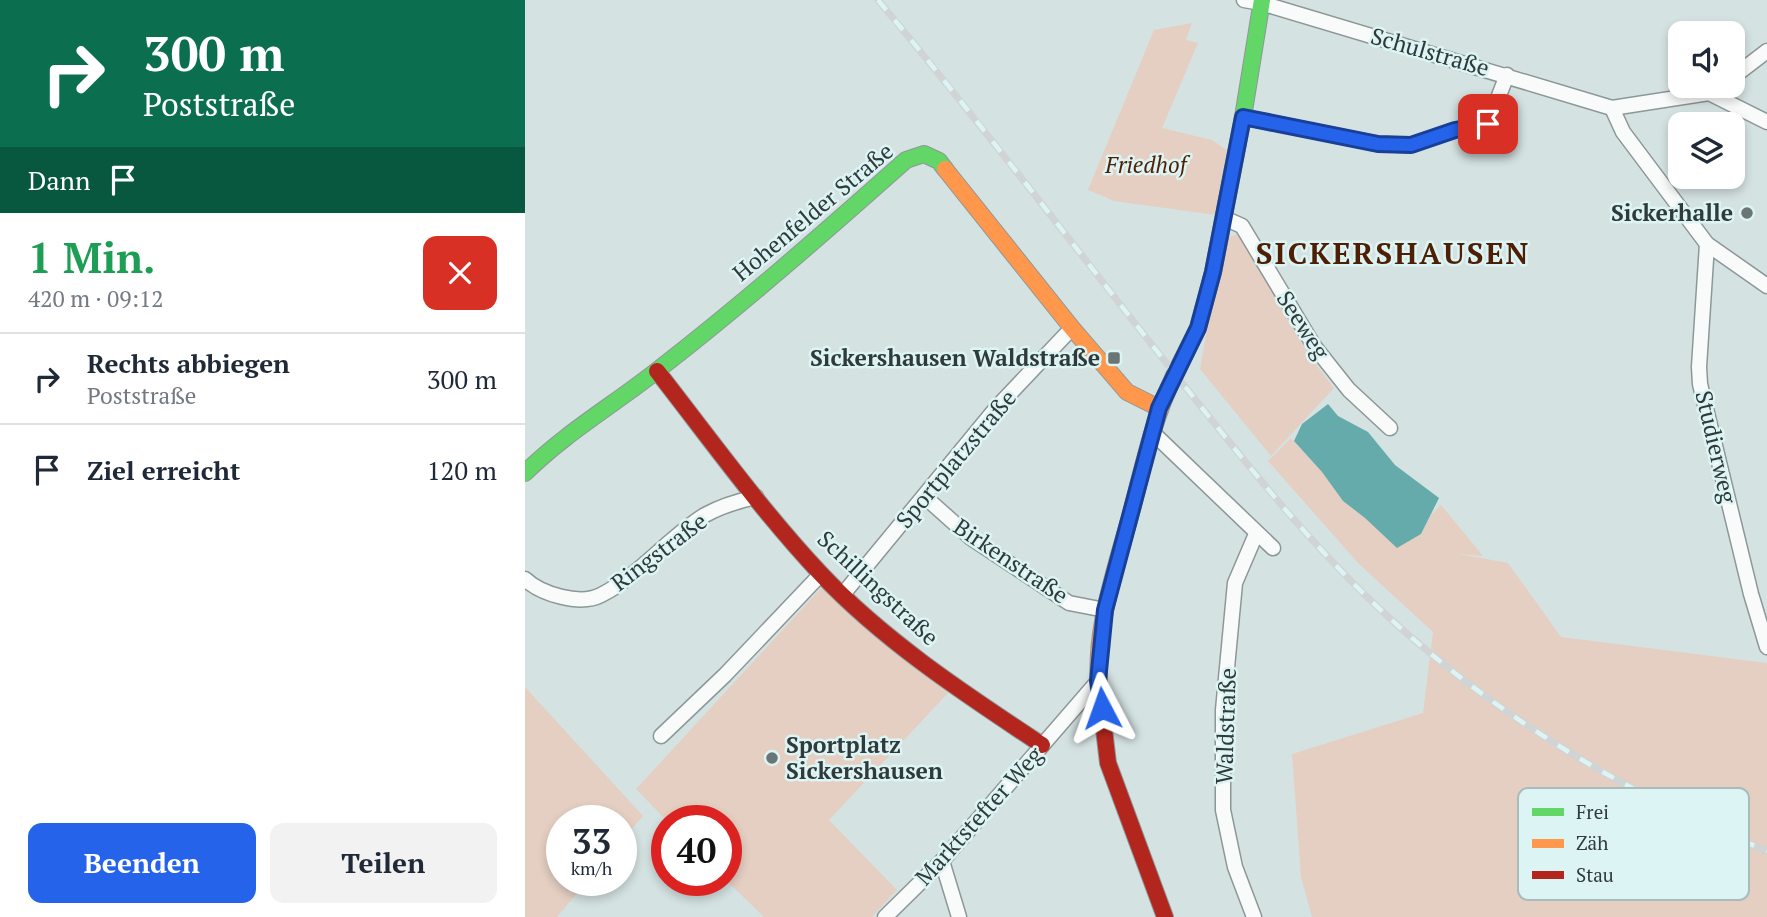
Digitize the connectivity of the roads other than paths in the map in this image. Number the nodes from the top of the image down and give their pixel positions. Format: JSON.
{"nodes":[{"id":1,"x":1244,"y":0,"type":"edge"},
{"id":2,"x":1262,"y":1,"type":"edge"},
{"id":3,"x":1767,"y":51,"type":"edge"},
{"id":4,"x":1745,"y":68,"type":"edge"},
{"id":5,"x":1507,"y":75,"type":"junction"},
{"id":6,"x":1669,"y":98,"type":"edge"},
{"id":7,"x":1728,"y":98,"type":"edge"},
{"id":8,"x":1612,"y":108,"type":"junction"},
{"id":9,"x":1243,"y":117,"type":"junction"},
{"id":10,"x":1767,"y":122,"type":"edge"},
{"id":11,"x":1224,"y":218,"type":"junction"},
{"id":12,"x":1707,"y":244,"type":"junction"},
{"id":13,"x":1767,"y":286,"type":"edge"},
{"id":14,"x":1072,"y":328,"type":"junction"},
{"id":15,"x":657,"y":371,"type":"junction"},
{"id":16,"x":1159,"y":408,"type":"junction"},
{"id":17,"x":1390,"y":428,"type":"dead end"},
{"id":18,"x":1153,"y":433,"type":"junction"},
{"id":19,"x":525,"y":473,"type":"edge"},
{"id":20,"x":756,"y":497,"type":"junction"},
{"id":21,"x":925,"y":497,"type":"junction"},
{"id":22,"x":1256,"y":534,"type":"junction"},
{"id":23,"x":1273,"y":548,"type":"dead end"},
{"id":24,"x":821,"y":574,"type":"junction"},
{"id":25,"x":525,"y":579,"type":"edge"},
{"id":26,"x":844,"y":593,"type":"junction"},
{"id":27,"x":1105,"y":610,"type":"junction"},
{"id":28,"x":1767,"y":647,"type":"edge"},
{"id":29,"x":1098,"y":681,"type":"junction"},
{"id":30,"x":661,"y":736,"type":"dead end"},
{"id":31,"x":1042,"y":745,"type":"junction"},
{"id":32,"x":942,"y":861,"type":"junction"},
{"id":33,"x":885,"y":917,"type":"edge"},
{"id":34,"x":959,"y":917,"type":"edge"},
{"id":35,"x":1165,"y":917,"type":"edge"},
{"id":36,"x":1254,"y":917,"type":"edge"}],
"edges":[{"from":1,"to":2,"type":"street","name":"Schulstraße"},
{"from":2,"to":5,"type":"street","name":"Schulstraße"},
{"from":2,"to":9,"type":"street"},
{"from":3,"to":4,"type":"street"},
{"from":5,"to":8,"type":"street","name":"Schulstraße"},
{"from":5,"to":9,"type":"street"},
{"from":6,"to":8,"type":"street","name":"Schulstraße"},
{"from":7,"to":10,"type":"street"},
{"from":8,"to":12,"type":"street"},
{"from":9,"to":11,"type":"street"},
{"from":11,"to":16,"type":"street"},
{"from":11,"to":17,"type":"street","name":"Seeweg"},
{"from":12,"to":13,"type":"street"},
{"from":12,"to":28,"type":"street","name":"Studierweg"},
{"from":14,"to":15,"type":"street","name":"Hohenfelder Straße"},
{"from":14,"to":16,"type":"street","name":"Hohenfelder Straße"},
{"from":14,"to":21,"type":"street","name":"Sportplatzstraße"},
{"from":15,"to":19,"type":"street","name":"Hohenfelder Straße"},
{"from":15,"to":20,"type":"street","name":"Schillingstraße"},
{"from":16,"to":18,"type":"street"},
{"from":18,"to":22,"type":"street"},
{"from":18,"to":27,"type":"street"},
{"from":20,"to":24,"type":"street","name":"Schillingstraße"},
{"from":20,"to":25,"type":"street","name":"Ringstraße"},
{"from":21,"to":26,"type":"street","name":"Sportplatzstraße"},
{"from":21,"to":27,"type":"street","name":"Birkenstraße"},
{"from":22,"to":23,"type":"street"},
{"from":22,"to":36,"type":"street","name":"Waldstraße"},
{"from":24,"to":26,"type":"street","name":"Schillingstraße"},
{"from":24,"to":30,"type":"street"},
{"from":26,"to":31,"type":"street","name":"Schillingstraße"},
{"from":27,"to":29,"type":"street"},
{"from":29,"to":31,"type":"street","name":"Marktstefter Weg"},
{"from":29,"to":35,"type":"street"},
{"from":31,"to":32,"type":"street","name":"Marktstefter Weg"},
{"from":32,"to":33,"type":"street","name":"Marktstefter Weg"},
{"from":32,"to":34,"type":"street"}]}
